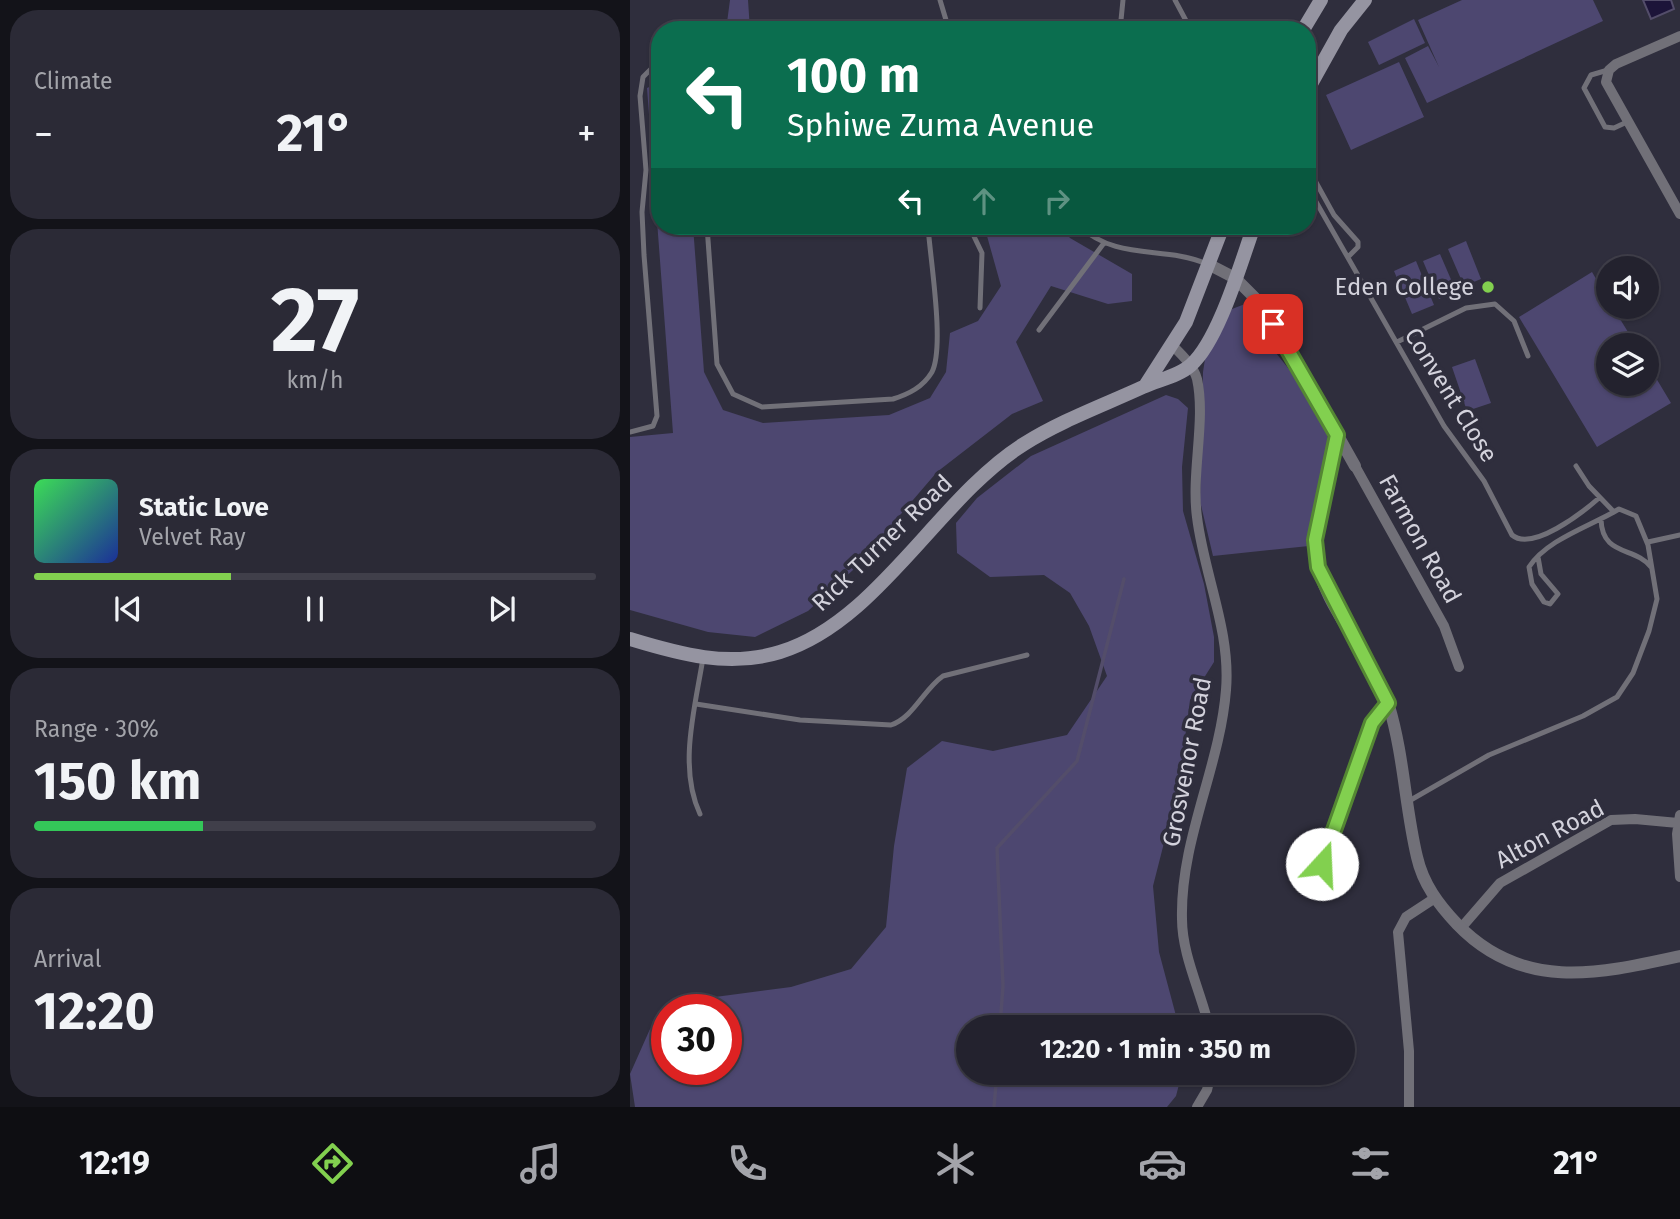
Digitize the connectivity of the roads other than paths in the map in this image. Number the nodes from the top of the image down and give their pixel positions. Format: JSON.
{"nodes":[{"id":1,"x":940,"y":0,"type":"edge"},
{"id":2,"x":1123,"y":0,"type":"edge"},
{"id":3,"x":1175,"y":0,"type":"edge"},
{"id":4,"x":1355,"y":0,"type":"edge"},
{"id":5,"x":1364,"y":0,"type":"edge"},
{"id":6,"x":1318,"y":2,"type":"edge"},
{"id":7,"x":1349,"y":18,"type":"junction"},
{"id":8,"x":946,"y":21,"type":"edge"},
{"id":9,"x":1121,"y":21,"type":"edge"},
{"id":10,"x":1186,"y":21,"type":"edge"},
{"id":11,"x":1308,"y":21,"type":"edge"},
{"id":12,"x":1680,"y":36,"type":"edge"},
{"id":13,"x":651,"y":69,"type":"edge"},
{"id":14,"x":1608,"y":73,"type":"junction"},
{"id":15,"x":1316,"y":75,"type":"edge"},
{"id":16,"x":1628,"y":122,"type":"junction"},
{"id":17,"x":1316,"y":182,"type":"edge"},
{"id":18,"x":1316,"y":202,"type":"edge"},
{"id":19,"x":1680,"y":214,"type":"edge"},
{"id":20,"x":708,"y":235,"type":"edge"},
{"id":21,"x":929,"y":235,"type":"edge"},
{"id":22,"x":973,"y":235,"type":"edge"},
{"id":23,"x":1089,"y":235,"type":"edge"},
{"id":24,"x":1219,"y":235,"type":"edge"},
{"id":25,"x":1251,"y":235,"type":"edge"},
{"id":26,"x":1104,"y":243,"type":"junction"},
{"id":27,"x":1348,"y":257,"type":"junction"},
{"id":28,"x":1208,"y":264,"type":"junction"},
{"id":29,"x":1235,"y":278,"type":"junction"},
{"id":30,"x":980,"y":308,"type":"dead end"},
{"id":31,"x":1040,"y":330,"type":"dead end"},
{"id":32,"x":1397,"y":342,"type":"junction"},
{"id":33,"x":1172,"y":345,"type":"junction"},
{"id":34,"x":1528,"y":356,"type":"dead end"},
{"id":35,"x":1191,"y":366,"type":"junction"},
{"id":36,"x":1145,"y":386,"type":"junction"},
{"id":37,"x":630,"y":432,"type":"edge"},
{"id":38,"x":1337,"y":435,"type":"junction"},
{"id":39,"x":1355,"y":466,"type":"junction"},
{"id":40,"x":1576,"y":466,"type":"dead end"},
{"id":41,"x":1331,"y":471,"type":"junction"},
{"id":42,"x":1599,"y":498,"type":"junction"},
{"id":43,"x":1614,"y":512,"type":"junction"},
{"id":44,"x":1601,"y":519,"type":"junction"},
{"id":45,"x":1680,"y":535,"type":"edge"},
{"id":46,"x":1648,"y":542,"type":"junction"},
{"id":47,"x":1538,"y":557,"type":"junction"},
{"id":48,"x":1653,"y":570,"type":"junction"},
{"id":49,"x":630,"y":639,"type":"edge"},
{"id":50,"x":1027,"y":655,"type":"dead end"},
{"id":51,"x":703,"y":658,"type":"junction"},
{"id":52,"x":1458,"y":667,"type":"dead end"},
{"id":53,"x":1388,"y":703,"type":"junction"},
{"id":54,"x":696,"y":704,"type":"junction"},
{"id":55,"x":1409,"y":801,"type":"junction"},
{"id":56,"x":700,"y":814,"type":"dead end"},
{"id":57,"x":1679,"y":819,"type":"edge"},
{"id":58,"x":1322,"y":864,"type":"dead end"},
{"id":59,"x":1680,"y":877,"type":"edge"},
{"id":60,"x":1434,"y":898,"type":"junction"},
{"id":61,"x":1461,"y":928,"type":"junction"},
{"id":62,"x":1680,"y":956,"type":"edge"},
{"id":63,"x":1206,"y":1015,"type":"edge"},
{"id":64,"x":1208,"y":1085,"type":"edge"},
{"id":65,"x":1197,"y":1107,"type":"edge"},
{"id":66,"x":1409,"y":1107,"type":"edge"}],
"edges":[{"from":1,"to":8,"type":"lane"},
{"from":2,"to":9,"type":"lane"},
{"from":3,"to":10,"type":"lane"},
{"from":4,"to":7,"type":"main road"},
{"from":5,"to":7,"type":"main road"},
{"from":6,"to":11,"type":"main road"},
{"from":7,"to":15,"type":"main road"},
{"from":12,"to":14,"type":"street"},
{"from":13,"to":37,"type":"lane"},
{"from":14,"to":16,"type":"street"},
{"from":14,"to":16,"type":"lane"},
{"from":16,"to":19,"type":"street"},
{"from":17,"to":27,"type":"lane"},
{"from":18,"to":27,"type":"lane","name":"Convent Close"},
{"from":20,"to":21,"type":"lane"},
{"from":22,"to":30,"type":"lane"},
{"from":23,"to":26,"type":"lane"},
{"from":24,"to":28,"type":"main road"},
{"from":25,"to":29,"type":"main road"},
{"from":26,"to":28,"type":"lane"},
{"from":26,"to":31,"type":"lane"},
{"from":27,"to":32,"type":"lane","name":"Convent Close"},
{"from":28,"to":29,"type":"street","name":"Farmon Road"},
{"from":28,"to":33,"type":"main road"},
{"from":29,"to":35,"type":"main road"},
{"from":29,"to":38,"type":"street","name":"Farmon Road"},
{"from":32,"to":34,"type":"lane"},
{"from":32,"to":42,"type":"lane","name":"Convent Close"},
{"from":33,"to":35,"type":"street","name":"Grosvenor Road"},
{"from":33,"to":36,"type":"main road"},
{"from":35,"to":36,"type":"main road","name":"Rick Turner Road"},
{"from":35,"to":63,"type":"street","name":"Grosvenor Road"},
{"from":36,"to":51,"type":"main road","name":"Rick Turner Road"},
{"from":38,"to":39,"type":"street","name":"Farmon Road"},
{"from":38,"to":41,"type":"street"},
{"from":39,"to":41,"type":"street"},
{"from":39,"to":52,"type":"street","name":"Farmon Road"},
{"from":40,"to":42,"type":"lane"},
{"from":41,"to":53,"type":"street"},
{"from":42,"to":43,"type":"lane"},
{"from":43,"to":44,"type":"lane"},
{"from":43,"to":46,"type":"lane"},
{"from":44,"to":47,"type":"lane"},
{"from":44,"to":48,"type":"lane"},
{"from":45,"to":46,"type":"lane"},
{"from":46,"to":48,"type":"lane"},
{"from":47,"to":47,"type":"lane"},
{"from":48,"to":55,"type":"lane"},
{"from":49,"to":51,"type":"main road","name":"Rick Turner Road"},
{"from":50,"to":54,"type":"lane"},
{"from":51,"to":54,"type":"lane"},
{"from":53,"to":55,"type":"street"},
{"from":53,"to":58,"type":"street"},
{"from":54,"to":56,"type":"lane"},
{"from":55,"to":60,"type":"street"},
{"from":57,"to":59,"type":"street"},
{"from":57,"to":61,"type":"street","name":"Alton Road"},
{"from":60,"to":61,"type":"street"},
{"from":60,"to":66,"type":"street"},
{"from":61,"to":62,"type":"street"},
{"from":64,"to":65,"type":"street"}]}
